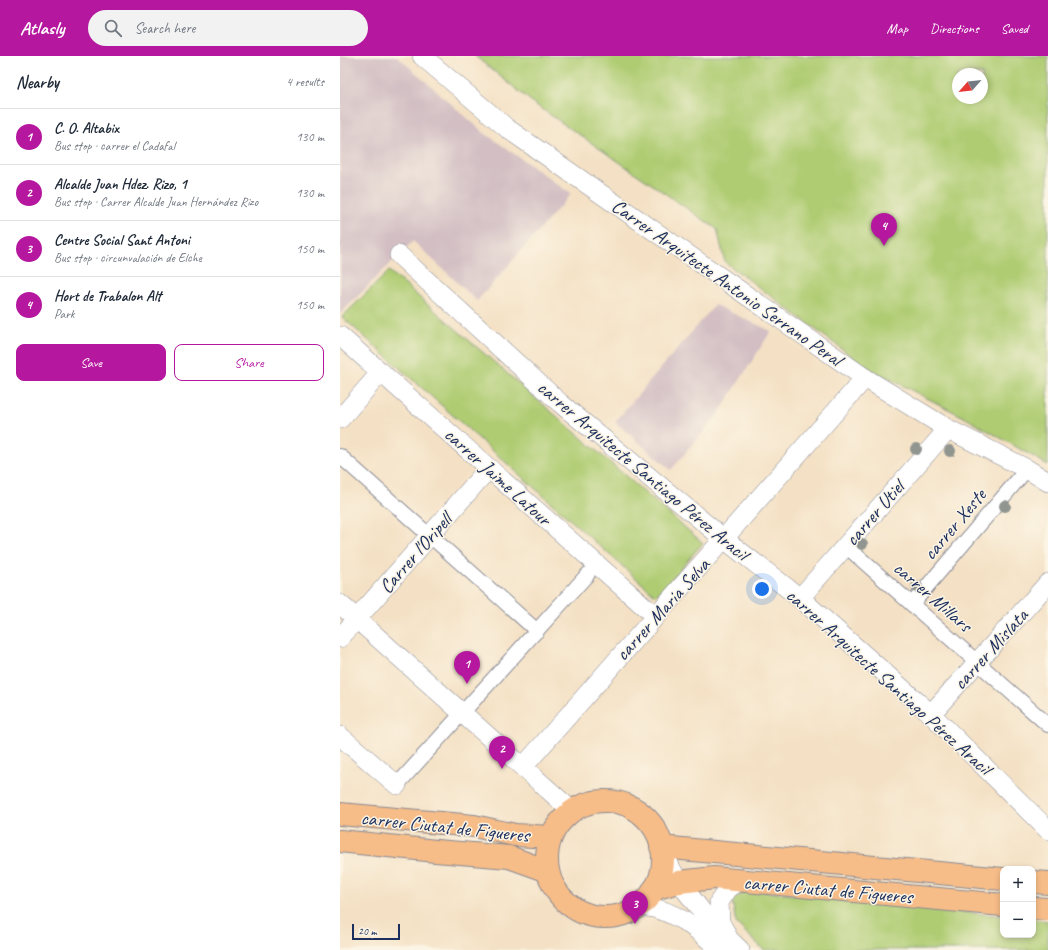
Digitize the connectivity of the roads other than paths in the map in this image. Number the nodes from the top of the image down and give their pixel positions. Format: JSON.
{"nodes":[{"id":1,"x":422,"y":56,"type":"edge"},
{"id":2,"x":399,"y":255,"type":"dead end"},
{"id":3,"x":340,"y":336,"type":"edge"},
{"id":4,"x":381,"y":372,"type":"junction"},
{"id":5,"x":865,"y":378,"type":"junction"},
{"id":6,"x":340,"y":419,"type":"edge"},
{"id":7,"x":948,"y":428,"type":"junction"},
{"id":8,"x":340,"y":456,"type":"edge"},
{"id":9,"x":489,"y":468,"type":"junction"},
{"id":10,"x":1027,"y":469,"type":"junction"},
{"id":11,"x":1048,"y":482,"type":"edge"},
{"id":12,"x":422,"y":529,"type":"dead end"},
{"id":13,"x":724,"y":540,"type":"junction"},
{"id":14,"x":436,"y":541,"type":"dead end"},
{"id":15,"x":846,"y":546,"type":"junction"},
{"id":16,"x":588,"y":574,"type":"dead end"},
{"id":17,"x":1048,"y":583,"type":"edge"},
{"id":18,"x":800,"y":598,"type":"junction"},
{"id":19,"x":340,"y":604,"type":"edge"},
{"id":20,"x":912,"y":604,"type":"junction"},
{"id":21,"x":655,"y":616,"type":"junction"},
{"id":22,"x":357,"y":619,"type":"junction"},
{"id":23,"x":537,"y":631,"type":"junction"},
{"id":24,"x":340,"y":638,"type":"edge"},
{"id":25,"x":978,"y":662,"type":"junction"},
{"id":26,"x":462,"y":713,"type":"junction"},
{"id":27,"x":931,"y":714,"type":"junction"},
{"id":28,"x":1047,"y":722,"type":"edge"},
{"id":29,"x":340,"y":736,"type":"edge"},
{"id":30,"x":523,"y":767,"type":"junction"},
{"id":31,"x":397,"y":785,"type":"joint"},
{"id":32,"x":572,"y":810,"type":"junction"},
{"id":33,"x":340,"y":814,"type":"edge"},
{"id":34,"x":1048,"y":830,"type":"edge"},
{"id":35,"x":551,"y":837,"type":"junction"},
{"id":36,"x":340,"y":841,"type":"edge"},
{"id":37,"x":662,"y":850,"type":"junction"},
{"id":38,"x":548,"y":871,"type":"junction"},
{"id":39,"x":1000,"y":879,"type":"edge"},
{"id":40,"x":740,"y":880,"type":"junction"},
{"id":41,"x":680,"y":882,"type":"junction"},
{"id":42,"x":1036,"y":882,"type":"edge"},
{"id":43,"x":1048,"y":883,"type":"edge"},
{"id":44,"x":654,"y":889,"type":"junction"},
{"id":45,"x":1000,"y":905,"type":"edge"},
{"id":46,"x":638,"y":906,"type":"junction"},
{"id":47,"x":1036,"y":908,"type":"edge"},
{"id":48,"x":1048,"y":909,"type":"edge"},
{"id":49,"x":730,"y":947,"type":"edge"}],
"edges":[{"from":1,"to":5,"type":"street","name":"Carrer Arquitecte Antonio Serrano Peral"},
{"from":2,"to":13,"type":"street","name":"carrer Arquitecte Santiago Pérez Aracil"},
{"from":3,"to":4,"type":"street","name":"carrer Jaime Latour"},
{"from":4,"to":6,"type":"street"},
{"from":4,"to":9,"type":"street","name":"carrer Jaime Latour"},
{"from":5,"to":7,"type":"street","name":"Carrer Arquitecte Antonio Serrano Peral"},
{"from":5,"to":13,"type":"street","name":"carrer Maria Selva"},
{"from":7,"to":10,"type":"street","name":"Carrer Arquitecte Antonio Serrano Peral"},
{"from":7,"to":15,"type":"street","name":"carrer Utiel"},
{"from":8,"to":12,"type":"street"},
{"from":9,"to":21,"type":"street","name":"carrer Jaime Latour"},
{"from":9,"to":22,"type":"street","name":"Carrer l'Oripell"},
{"from":10,"to":11,"type":"street","name":"Carrer Arquitecte Antonio Serrano Peral"},
{"from":10,"to":20,"type":"street","name":"carrer Xeste"},
{"from":13,"to":18,"type":"street","name":"carrer Arquitecte Santiago Pérez Aracil"},
{"from":13,"to":21,"type":"street","name":"carrer Maria Selva"},
{"from":14,"to":23,"type":"street"},
{"from":15,"to":18,"type":"street","name":"carrer Utiel"},
{"from":15,"to":20,"type":"street","name":"carrer Millars"},
{"from":16,"to":23,"type":"street"},
{"from":17,"to":25,"type":"street","name":"carrer Mislata"},
{"from":18,"to":27,"type":"street","name":"carrer Arquitecte Santiago Pérez Aracil"},
{"from":19,"to":22,"type":"street"},
{"from":20,"to":25,"type":"street","name":"carrer Millars"},
{"from":21,"to":30,"type":"street","name":"carrer Maria Selva"},
{"from":22,"to":24,"type":"street","name":"Carrer l'Oripell"},
{"from":22,"to":26,"type":"street"},
{"from":23,"to":26,"type":"street"},
{"from":25,"to":27,"type":"street","name":"carrer Mislata"},
{"from":25,"to":28,"type":"street","name":"carrer Millars"},
{"from":26,"to":30,"type":"street"},
{"from":26,"to":31,"type":"street"},
{"from":27,"to":34,"type":"street","name":"carrer Arquitecte Santiago Pérez Aracil"},
{"from":29,"to":31,"type":"street"},
{"from":30,"to":32,"type":"street"},
{"from":32,"to":35,"type":"main road"},
{"from":32,"to":37,"type":"main road"},
{"from":33,"to":35,"type":"main road","name":"carrer Ciutat de Figueres"},
{"from":35,"to":38,"type":"main road"},
{"from":36,"to":38,"type":"main road","name":"carrer Ciutat de Figueres"},
{"from":37,"to":39,"type":"main road","name":"carrer Ciutat de Figueres"},
{"from":37,"to":41,"type":"street"},
{"from":37,"to":44,"type":"main road"},
{"from":38,"to":46,"type":"main road"},
{"from":40,"to":41,"type":"main road","name":"carrer Ciutat de Figueres"},
{"from":40,"to":45,"type":"main road","name":"carrer Ciutat de Figueres"},
{"from":40,"to":49,"type":"street"},
{"from":41,"to":44,"type":"main road","name":"carrer Ciutat de Figueres"},
{"from":41,"to":49,"type":"street"},
{"from":42,"to":43,"type":"main road"},
{"from":44,"to":46,"type":"main road"},
{"from":46,"to":49,"type":"street"},
{"from":47,"to":48,"type":"main road"}]}
